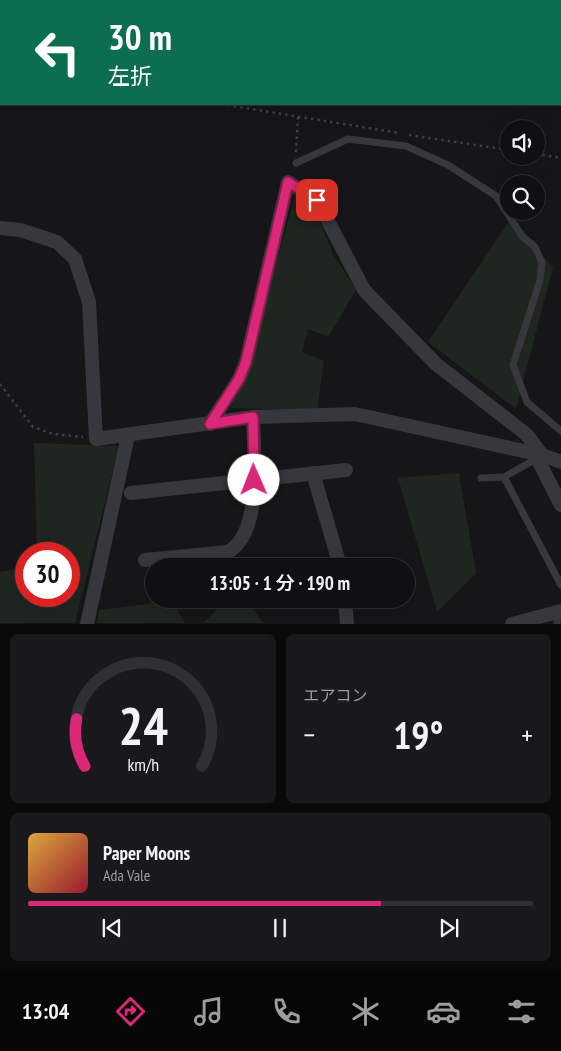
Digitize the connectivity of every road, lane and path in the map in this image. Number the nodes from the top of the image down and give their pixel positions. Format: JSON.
{"nodes":[{"id":1,"x":227,"y":105,"type":"edge"},
{"id":2,"x":500,"y":149,"type":"edge"},
{"id":3,"x":545,"y":155,"type":"edge"},
{"id":4,"x":561,"y":158,"type":"edge"},
{"id":5,"x":296,"y":163,"type":"dead end"},
{"id":6,"x":0,"y":228,"type":"edge"},
{"id":7,"x":0,"y":384,"type":"edge"},
{"id":8,"x":253,"y":417,"type":"junction"},
{"id":9,"x":210,"y":424,"type":"junction"},
{"id":10,"x":561,"y":432,"type":"edge"},
{"id":11,"x":128,"y":436,"type":"junction"},
{"id":12,"x":96,"y":438,"type":"junction"},
{"id":13,"x":538,"y":456,"type":"junction"},
{"id":14,"x":561,"y":462,"type":"edge"},
{"id":15,"x":346,"y":470,"type":"dead end"},
{"id":16,"x":313,"y":474,"type":"junction"},
{"id":17,"x":504,"y":477,"type":"junction"},
{"id":18,"x":481,"y":478,"type":"dead end"},
{"id":19,"x":254,"y":480,"type":"junction"},
{"id":20,"x":131,"y":493,"type":"dead end"},
{"id":21,"x":561,"y":505,"type":"edge"},
{"id":22,"x":166,"y":558,"type":"edge"},
{"id":23,"x":338,"y":558,"type":"edge"},
{"id":24,"x":561,"y":585,"type":"edge"},
{"id":25,"x":345,"y":608,"type":"edge"},
{"id":26,"x":558,"y":616,"type":"edge"},
{"id":27,"x":87,"y":624,"type":"edge"},
{"id":28,"x":346,"y":624,"type":"edge"},
{"id":29,"x":512,"y":624,"type":"edge"}],
"edges":[{"from":1,"to":2,"type":"path"},
{"from":3,"to":4,"type":"path"},
{"from":5,"to":10,"type":"lane"},
{"from":6,"to":12,"type":"street"},
{"from":7,"to":12,"type":"path"},
{"from":8,"to":9,"type":"street"},
{"from":8,"to":13,"type":"street"},
{"from":8,"to":19,"type":"street"},
{"from":9,"to":11,"type":"street"},
{"from":9,"to":13,"type":"street"},
{"from":11,"to":12,"type":"street"},
{"from":11,"to":27,"type":"street"},
{"from":13,"to":14,"type":"street"},
{"from":13,"to":17,"type":"lane"},
{"from":13,"to":21,"type":"street"},
{"from":15,"to":16,"type":"street"},
{"from":16,"to":19,"type":"street"},
{"from":16,"to":23,"type":"street"},
{"from":17,"to":18,"type":"lane"},
{"from":17,"to":24,"type":"lane"},
{"from":19,"to":20,"type":"street"},
{"from":19,"to":22,"type":"street"},
{"from":25,"to":28,"type":"street"},
{"from":26,"to":29,"type":"street"}]}
